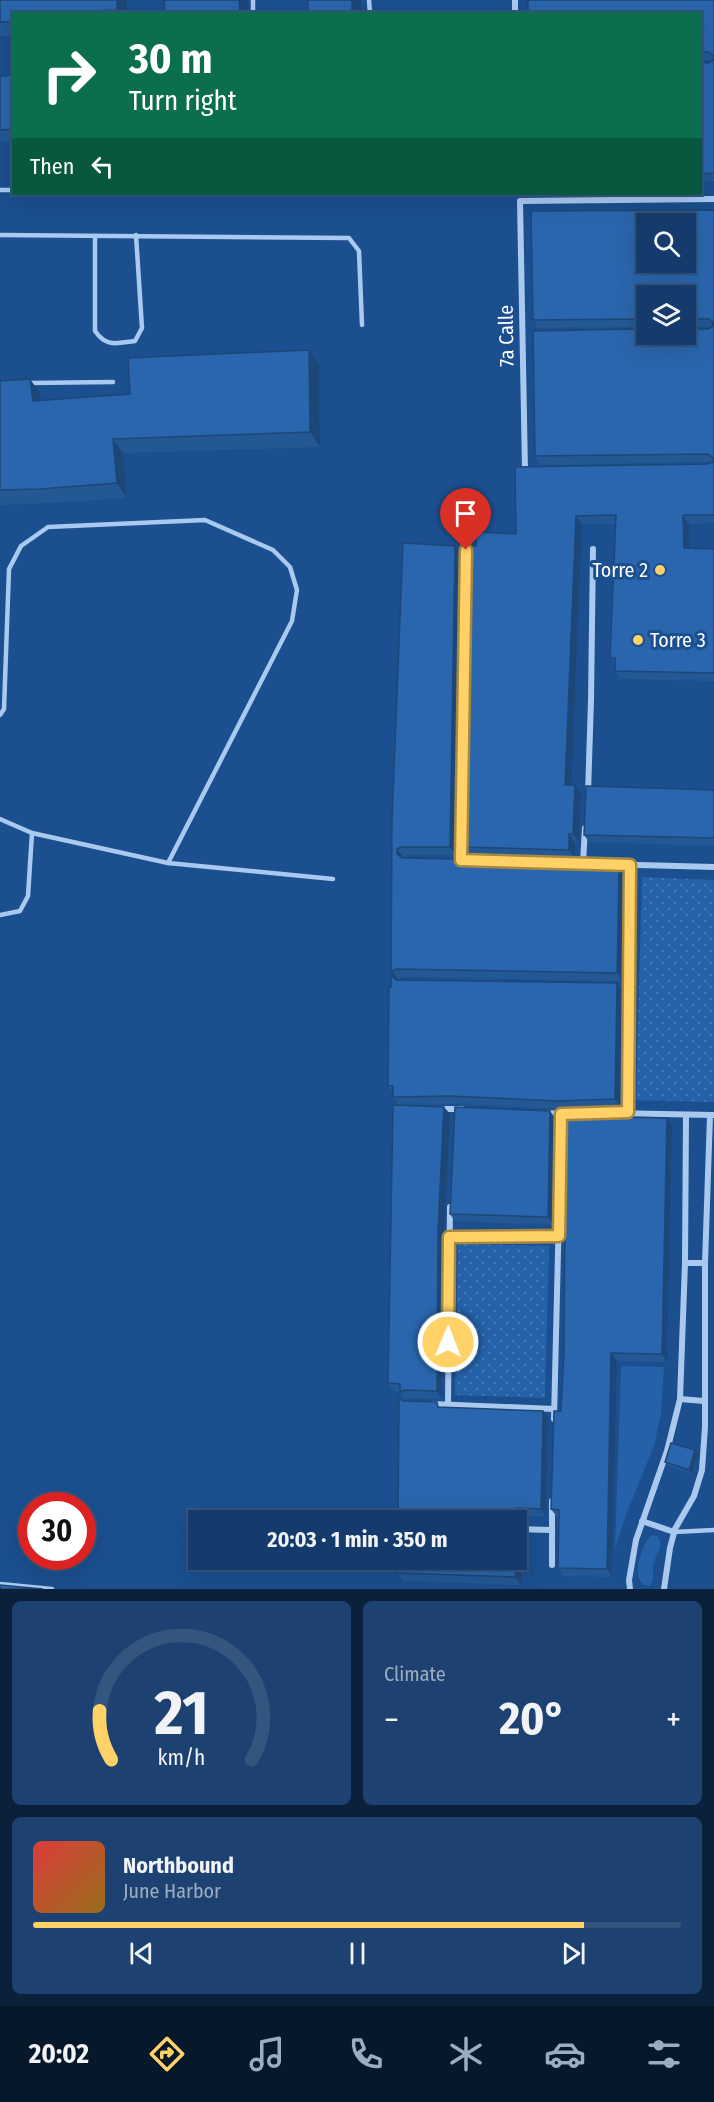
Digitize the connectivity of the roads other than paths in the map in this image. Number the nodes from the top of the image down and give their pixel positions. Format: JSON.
{"nodes":[{"id":1,"x":714,"y":199,"type":"edge"},
{"id":2,"x":0,"y":235,"type":"edge"},
{"id":3,"x":136,"y":235,"type":"junction"},
{"id":4,"x":95,"y":236,"type":"junction"},
{"id":5,"x":362,"y":326,"type":"dead end"},
{"id":6,"x":523,"y":333,"type":"junction"},
{"id":7,"x":534,"y":333,"type":"edge"},
{"id":8,"x":113,"y":382,"type":"dead end"},
{"id":9,"x":23,"y":384,"type":"edge"},
{"id":10,"x":537,"y":470,"type":"edge"},
{"id":11,"x":593,"y":549,"type":"dead end"},
{"id":12,"x":0,"y":715,"type":"edge"},
{"id":13,"x":587,"y":807,"type":"edge"},
{"id":14,"x":586,"y":818,"type":"edge"},
{"id":15,"x":0,"y":819,"type":"edge"},
{"id":16,"x":32,"y":833,"type":"junction"},
{"id":17,"x":462,"y":836,"type":"edge"},
{"id":18,"x":450,"y":860,"type":"edge"},
{"id":19,"x":461,"y":860,"type":"junction"},
{"id":20,"x":472,"y":860,"type":"edge"},
{"id":21,"x":561,"y":862,"type":"edge"},
{"id":22,"x":168,"y":863,"type":"junction"},
{"id":23,"x":583,"y":863,"type":"junction"},
{"id":24,"x":630,"y":865,"type":"junction"},
{"id":25,"x":714,"y":867,"type":"edge"},
{"id":26,"x":333,"y":879,"type":"dead end"},
{"id":27,"x":0,"y":915,"type":"edge"},
{"id":28,"x":616,"y":986,"type":"edge"},
{"id":29,"x":628,"y":986,"type":"junction"},
{"id":30,"x":434,"y":1109,"type":"edge"},
{"id":31,"x":455,"y":1109,"type":"junction"},
{"id":32,"x":467,"y":1109,"type":"edge"},
{"id":33,"x":628,"y":1112,"type":"junction"},
{"id":34,"x":538,"y":1113,"type":"edge"},
{"id":35,"x":606,"y":1113,"type":"edge"},
{"id":36,"x":561,"y":1114,"type":"junction"},
{"id":37,"x":572,"y":1114,"type":"edge"},
{"id":38,"x":686,"y":1115,"type":"junction"},
{"id":39,"x":712,"y":1115,"type":"edge"},
{"id":40,"x":454,"y":1120,"type":"edge"},
{"id":41,"x":561,"y":1125,"type":"edge"},
{"id":42,"x":451,"y":1202,"type":"edge"},
{"id":43,"x":560,"y":1203,"type":"edge"},
{"id":44,"x":559,"y":1236,"type":"junction"},
{"id":45,"x":449,"y":1237,"type":"junction"},
{"id":46,"x":685,"y":1263,"type":"junction"},
{"id":47,"x":705,"y":1263,"type":"junction"},
{"id":48,"x":680,"y":1399,"type":"junction"},
{"id":49,"x":705,"y":1401,"type":"junction"},
{"id":50,"x":428,"y":1404,"type":"edge"},
{"id":51,"x":448,"y":1405,"type":"junction"},
{"id":52,"x":554,"y":1409,"type":"junction"},
{"id":53,"x":554,"y":1431,"type":"edge"},
{"id":54,"x":552,"y":1497,"type":"edge"},
{"id":55,"x":642,"y":1521,"type":"junction"},
{"id":56,"x":527,"y":1529,"type":"edge"},
{"id":57,"x":551,"y":1530,"type":"junction"},
{"id":58,"x":714,"y":1530,"type":"edge"},
{"id":59,"x":674,"y":1532,"type":"junction"},
{"id":60,"x":552,"y":1565,"type":"dead end"},
{"id":61,"x":0,"y":1584,"type":"edge"},
{"id":62,"x":52,"y":1589,"type":"edge"},
{"id":63,"x":630,"y":1589,"type":"edge"},
{"id":64,"x":664,"y":1589,"type":"edge"}],
"edges":[{"from":1,"to":6,"type":"street","name":"7a Calle"},
{"from":2,"to":4,"type":"lane"},
{"from":3,"to":4,"type":"lane"},
{"from":3,"to":4,"type":"lane"},
{"from":3,"to":5,"type":"lane"},
{"from":6,"to":7,"type":"street"},
{"from":6,"to":10,"type":"street","name":"7a Calle"},
{"from":8,"to":9,"type":"lane"},
{"from":11,"to":13,"type":"street"},
{"from":12,"to":22,"type":"lane"},
{"from":14,"to":23,"type":"street"},
{"from":15,"to":16,"type":"lane"},
{"from":16,"to":22,"type":"lane"},
{"from":16,"to":27,"type":"lane"},
{"from":17,"to":19,"type":"street"},
{"from":18,"to":19,"type":"street"},
{"from":19,"to":20,"type":"street"},
{"from":21,"to":23,"type":"street"},
{"from":22,"to":26,"type":"lane"},
{"from":23,"to":24,"type":"street"},
{"from":24,"to":25,"type":"street"},
{"from":24,"to":29,"type":"street"},
{"from":28,"to":29,"type":"street"},
{"from":29,"to":33,"type":"street"},
{"from":30,"to":31,"type":"street"},
{"from":31,"to":32,"type":"street"},
{"from":31,"to":40,"type":"street"},
{"from":33,"to":35,"type":"street"},
{"from":33,"to":38,"type":"street"},
{"from":34,"to":36,"type":"street"},
{"from":36,"to":37,"type":"street"},
{"from":36,"to":41,"type":"street"},
{"from":38,"to":39,"type":"street"},
{"from":38,"to":46,"type":"street"},
{"from":39,"to":47,"type":"street"},
{"from":42,"to":45,"type":"street"},
{"from":43,"to":44,"type":"street"},
{"from":44,"to":45,"type":"street"},
{"from":44,"to":52,"type":"street"},
{"from":45,"to":51,"type":"street"},
{"from":46,"to":47,"type":"street"},
{"from":46,"to":48,"type":"street"},
{"from":47,"to":49,"type":"street"},
{"from":48,"to":49,"type":"street"},
{"from":48,"to":55,"type":"street"},
{"from":49,"to":59,"type":"street"},
{"from":50,"to":51,"type":"street"},
{"from":51,"to":52,"type":"street"},
{"from":52,"to":53,"type":"street"},
{"from":54,"to":57,"type":"street"},
{"from":55,"to":59,"type":"street"},
{"from":55,"to":63,"type":"street"},
{"from":56,"to":57,"type":"street"},
{"from":57,"to":60,"type":"street"},
{"from":58,"to":59,"type":"lane"},
{"from":59,"to":64,"type":"street"},
{"from":61,"to":62,"type":"lane"}]}
